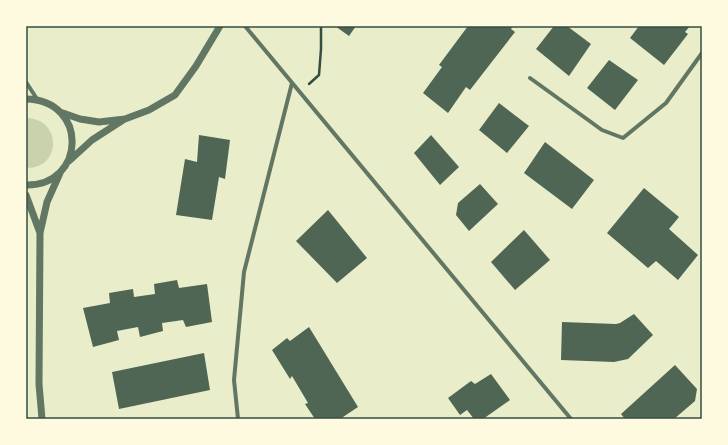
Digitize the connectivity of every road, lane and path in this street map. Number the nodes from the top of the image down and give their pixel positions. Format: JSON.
{"nodes":[{"id":1,"x":220,"y":26,"type":"edge"},
{"id":2,"x":245,"y":26,"type":"edge"},
{"id":3,"x":321,"y":26,"type":"edge"},
{"id":4,"x":702,"y":53,"type":"edge"},
{"id":5,"x":530,"y":78,"type":"dead end"},
{"id":6,"x":26,"y":82,"type":"edge"},
{"id":7,"x":292,"y":83,"type":"junction"},
{"id":8,"x":300,"y":93,"type":"junction"},
{"id":9,"x":26,"y":99,"type":"edge"},
{"id":10,"x":37,"y":100,"type":"junction"},
{"id":11,"x":60,"y":112,"type":"junction"},
{"id":12,"x":125,"y":119,"type":"junction"},
{"id":13,"x":68,"y":162,"type":"junction"},
{"id":14,"x":60,"y":173,"type":"junction"},
{"id":15,"x":26,"y":185,"type":"edge"},
{"id":16,"x":26,"y":194,"type":"edge"},
{"id":17,"x":40,"y":233,"type":"junction"},
{"id":18,"x":42,"y":419,"type":"edge"},
{"id":19,"x":238,"y":419,"type":"edge"},
{"id":20,"x":571,"y":419,"type":"edge"}],
"edges":[{"from":1,"to":12,"type":"street"},
{"from":2,"to":7,"type":"street"},
{"from":3,"to":8,"type":"path"},
{"from":4,"to":5,"type":"street"},
{"from":6,"to":10,"type":"street"},
{"from":7,"to":8,"type":"street"},
{"from":7,"to":19,"type":"street"},
{"from":8,"to":20,"type":"street"},
{"from":9,"to":10,"type":"street"},
{"from":10,"to":11,"type":"street"},
{"from":11,"to":12,"type":"street"},
{"from":11,"to":13,"type":"street"},
{"from":12,"to":13,"type":"street"},
{"from":13,"to":14,"type":"street"},
{"from":14,"to":15,"type":"street"},
{"from":14,"to":17,"type":"street"},
{"from":16,"to":17,"type":"street"},
{"from":17,"to":18,"type":"street"}]}
